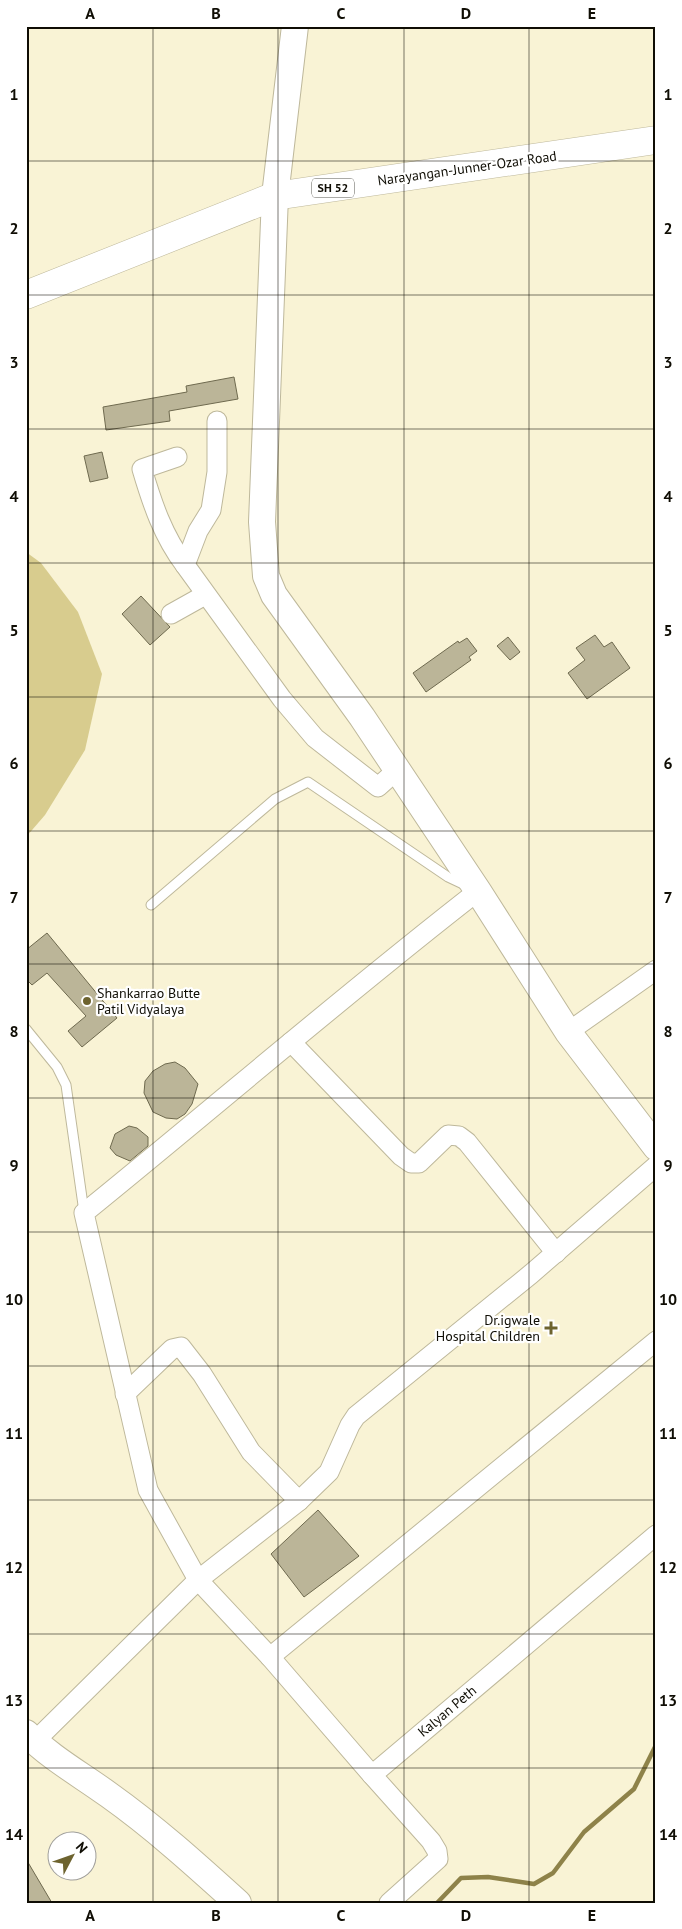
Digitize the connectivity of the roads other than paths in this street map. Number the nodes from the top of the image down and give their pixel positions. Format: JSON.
{"nodes":[{"id":1,"x":294,"y":26,"type":"edge"},
{"id":2,"x":656,"y":140,"type":"edge"},
{"id":3,"x":275,"y":196,"type":"junction"},
{"id":4,"x":26,"y":295,"type":"edge"},
{"id":5,"x":217,"y":421,"type":"dead end"},
{"id":6,"x":177,"y":457,"type":"dead end"},
{"id":7,"x":185,"y":565,"type":"junction"},
{"id":8,"x":205,"y":594,"type":"junction"},
{"id":9,"x":171,"y":614,"type":"dead end"},
{"id":10,"x":397,"y":770,"type":"junction"},
{"id":11,"x":478,"y":891,"type":"junction"},
{"id":12,"x":151,"y":904,"type":"dead end"},
{"id":13,"x":656,"y":970,"type":"edge"},
{"id":14,"x":26,"y":1029,"type":"edge"},
{"id":15,"x":568,"y":1032,"type":"junction"},
{"id":16,"x":291,"y":1042,"type":"junction"},
{"id":17,"x":656,"y":1147,"type":"edge"},
{"id":18,"x":656,"y":1166,"type":"edge"},
{"id":19,"x":84,"y":1213,"type":"junction"},
{"id":20,"x":556,"y":1253,"type":"junction"},
{"id":21,"x":656,"y":1341,"type":"edge"},
{"id":22,"x":125,"y":1394,"type":"junction"},
{"id":23,"x":299,"y":1501,"type":"junction"},
{"id":24,"x":656,"y":1535,"type":"edge"},
{"id":25,"x":198,"y":1580,"type":"junction"},
{"id":26,"x":270,"y":1657,"type":"junction"},
{"id":27,"x":30,"y":1737,"type":"edge"},
{"id":28,"x":372,"y":1775,"type":"junction"},
{"id":29,"x":238,"y":1903,"type":"edge"},
{"id":30,"x":389,"y":1903,"type":"edge"}],
"edges":[{"from":1,"to":3,"type":"street"},
{"from":2,"to":3,"type":"main road","name":"Narayangan-Junner-Ozar Road","number":"SH 52"},
{"from":3,"to":4,"type":"main road","name":"Narayangan-Junner-Ozar Road","number":"SH 52"},
{"from":3,"to":10,"type":"street"},
{"from":5,"to":7,"type":"street"},
{"from":6,"to":7,"type":"street"},
{"from":7,"to":8,"type":"street"},
{"from":8,"to":9,"type":"street"},
{"from":8,"to":10,"type":"street"},
{"from":10,"to":11,"type":"street"},
{"from":11,"to":12,"type":"lane"},
{"from":11,"to":15,"type":"street"},
{"from":11,"to":16,"type":"street"},
{"from":13,"to":15,"type":"street"},
{"from":14,"to":19,"type":"lane"},
{"from":15,"to":17,"type":"street"},
{"from":16,"to":19,"type":"street"},
{"from":16,"to":20,"type":"street"},
{"from":18,"to":20,"type":"street"},
{"from":19,"to":22,"type":"street"},
{"from":20,"to":23,"type":"street"},
{"from":21,"to":26,"type":"street"},
{"from":22,"to":23,"type":"street"},
{"from":22,"to":25,"type":"street"},
{"from":23,"to":25,"type":"street"},
{"from":24,"to":28,"type":"street","name":"Kalyan Peth"},
{"from":25,"to":26,"type":"street"},
{"from":25,"to":27,"type":"street"},
{"from":26,"to":28,"type":"street"},
{"from":27,"to":29,"type":"street"},
{"from":28,"to":30,"type":"street"}]}
